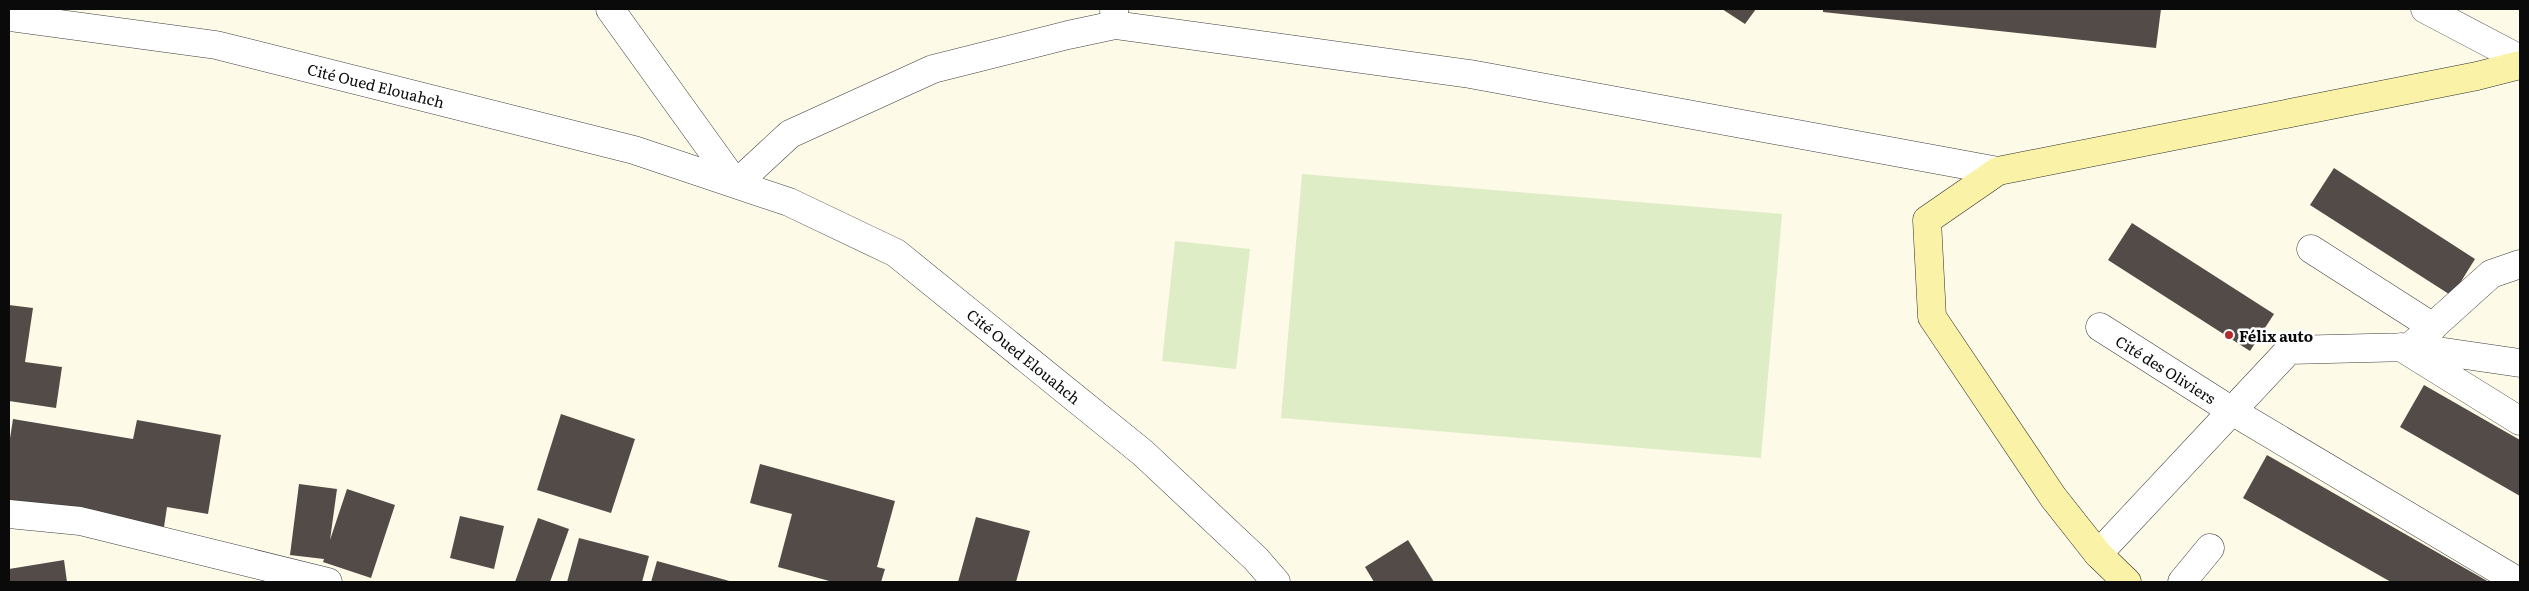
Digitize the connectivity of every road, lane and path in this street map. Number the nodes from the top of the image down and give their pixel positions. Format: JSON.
{"nodes":[{"id":1,"x":610,"y":9,"type":"edge"},
{"id":2,"x":2425,"y":9,"type":"edge"},
{"id":3,"x":9,"y":17,"type":"edge"},
{"id":4,"x":1115,"y":17,"type":"edge"},
{"id":5,"x":2520,"y":59,"type":"edge"},
{"id":6,"x":2520,"y":65,"type":"edge"},
{"id":7,"x":1998,"y":171,"type":"junction"},
{"id":8,"x":736,"y":184,"type":"junction"},
{"id":9,"x":2311,"y":250,"type":"dead end"},
{"id":10,"x":2520,"y":264,"type":"edge"},
{"id":11,"x":2100,"y":327,"type":"dead end"},
{"id":12,"x":2433,"y":327,"type":"junction"},
{"id":13,"x":2406,"y":347,"type":"junction"},
{"id":14,"x":2520,"y":363,"type":"edge"},
{"id":15,"x":2232,"y":411,"type":"junction"},
{"id":16,"x":2520,"y":421,"type":"edge"},
{"id":17,"x":9,"y":514,"type":"edge"},
{"id":18,"x":2210,"y":548,"type":"dead end"},
{"id":19,"x":2098,"y":554,"type":"junction"},
{"id":20,"x":328,"y":582,"type":"edge"},
{"id":21,"x":1276,"y":582,"type":"edge"},
{"id":22,"x":2127,"y":582,"type":"edge"},
{"id":23,"x":2182,"y":582,"type":"edge"},
{"id":24,"x":2519,"y":582,"type":"edge"}],
"edges":[{"from":1,"to":8,"type":"street"},
{"from":2,"to":5,"type":"street"},
{"from":3,"to":8,"type":"street","name":"Cité Oued Elouahch"},
{"from":4,"to":7,"type":"street"},
{"from":4,"to":8,"type":"street"},
{"from":6,"to":7,"type":"main road"},
{"from":7,"to":19,"type":"main road"},
{"from":8,"to":21,"type":"street","name":"Cité Oued Elouahch"},
{"from":9,"to":12,"type":"street"},
{"from":10,"to":12,"type":"street"},
{"from":11,"to":15,"type":"street","name":"Cité des Oliviers"},
{"from":12,"to":13,"type":"street"},
{"from":13,"to":14,"type":"street"},
{"from":13,"to":15,"type":"street"},
{"from":13,"to":16,"type":"street"},
{"from":15,"to":19,"type":"street"},
{"from":15,"to":24,"type":"street","name":"Cité des Oliviers"},
{"from":17,"to":20,"type":"street"},
{"from":18,"to":23,"type":"street"},
{"from":19,"to":22,"type":"main road"}]}
